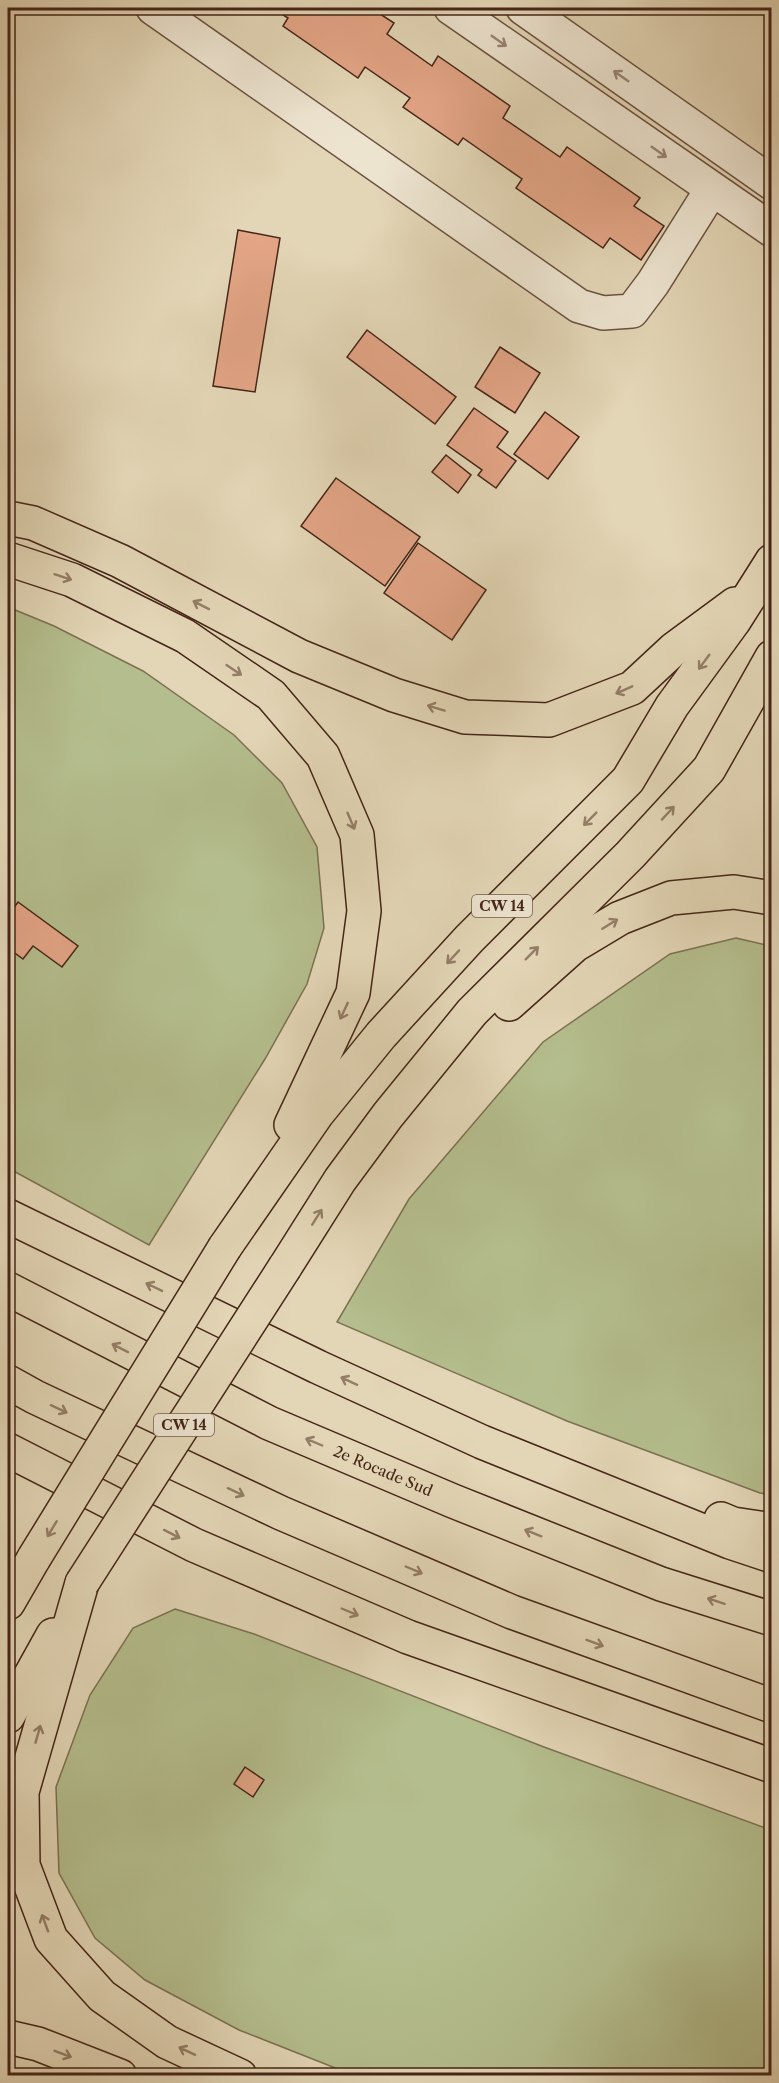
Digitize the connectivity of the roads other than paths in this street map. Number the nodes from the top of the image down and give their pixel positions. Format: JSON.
{"nodes":[{"id":1,"x":451,"y":8,"type":"edge"},
{"id":2,"x":523,"y":8,"type":"edge"},
{"id":3,"x":171,"y":13,"type":"edge"},
{"id":4,"x":771,"y":183,"type":"edge"},
{"id":5,"x":712,"y":189,"type":"junction"},
{"id":6,"x":771,"y":230,"type":"edge"},
{"id":7,"x":8,"y":518,"type":"edge"},
{"id":8,"x":8,"y":560,"type":"edge"},
{"id":9,"x":771,"y":561,"type":"edge"},
{"id":10,"x":753,"y":590,"type":"junction"},
{"id":11,"x":771,"y":657,"type":"edge"},
{"id":12,"x":771,"y":898,"type":"edge"},
{"id":13,"x":340,"y":1180,"type":"junction"},
{"id":14,"x":254,"y":1205,"type":"junction"},
{"id":15,"x":8,"y":1216,"type":"edge"},
{"id":16,"x":8,"y":1289,"type":"edge"},
{"id":17,"x":8,"y":1382,"type":"edge"},
{"id":18,"x":380,"y":1395,"type":"junction"},
{"id":19,"x":8,"y":1450,"type":"edge"},
{"id":20,"x":771,"y":1530,"type":"edge"},
{"id":21,"x":771,"y":1556,"type":"edge"},
{"id":22,"x":82,"y":1583,"type":"junction"},
{"id":23,"x":8,"y":1603,"type":"edge"},
{"id":24,"x":771,"y":1619,"type":"edge"},
{"id":25,"x":408,"y":1637,"type":"junction"},
{"id":26,"x":771,"y":1706,"type":"edge"},
{"id":27,"x":8,"y":1716,"type":"edge"},
{"id":28,"x":771,"y":1766,"type":"edge"},
{"id":29,"x":771,"y":1782,"type":"edge"},
{"id":30,"x":8,"y":2037,"type":"edge"},
{"id":31,"x":120,"y":2076,"type":"edge"},
{"id":32,"x":240,"y":2076,"type":"edge"}],
"edges":[{"from":1,"to":5,"type":"street","one_way":true},
{"from":4,"to":2,"type":"street","one_way":true},
{"from":3,"to":5,"type":"street"},
{"from":5,"to":6,"type":"street"},
{"from":10,"to":7,"type":"highway","one_way":true},
{"from":8,"to":14,"type":"highway","one_way":true},
{"from":9,"to":10,"type":"highway","number":"CW 14"},
{"from":10,"to":14,"type":"highway","number":"CW 14","one_way":true},
{"from":13,"to":11,"type":"highway","number":"CW 14","one_way":true},
{"from":13,"to":12,"type":"highway","one_way":true},
{"from":22,"to":13,"type":"highway","number":"CW 14","one_way":true,"bridge":true},
{"from":14,"to":23,"type":"highway","number":"CW 14","one_way":true,"bridge":true},
{"from":18,"to":15,"type":"highway","one_way":true},
{"from":24,"to":16,"type":"highway","name":"2e Rocade Sud","one_way":true},
{"from":17,"to":26,"type":"highway","one_way":true},
{"from":18,"to":20,"type":"highway"},
{"from":18,"to":21,"type":"highway"},
{"from":19,"to":25,"type":"highway","one_way":true},
{"from":22,"to":27,"type":"highway","number":"CW 14"},
{"from":32,"to":22,"type":"highway","one_way":true},
{"from":25,"to":28,"type":"highway"},
{"from":25,"to":29,"type":"highway"},
{"from":30,"to":31,"type":"highway","one_way":true}]}
